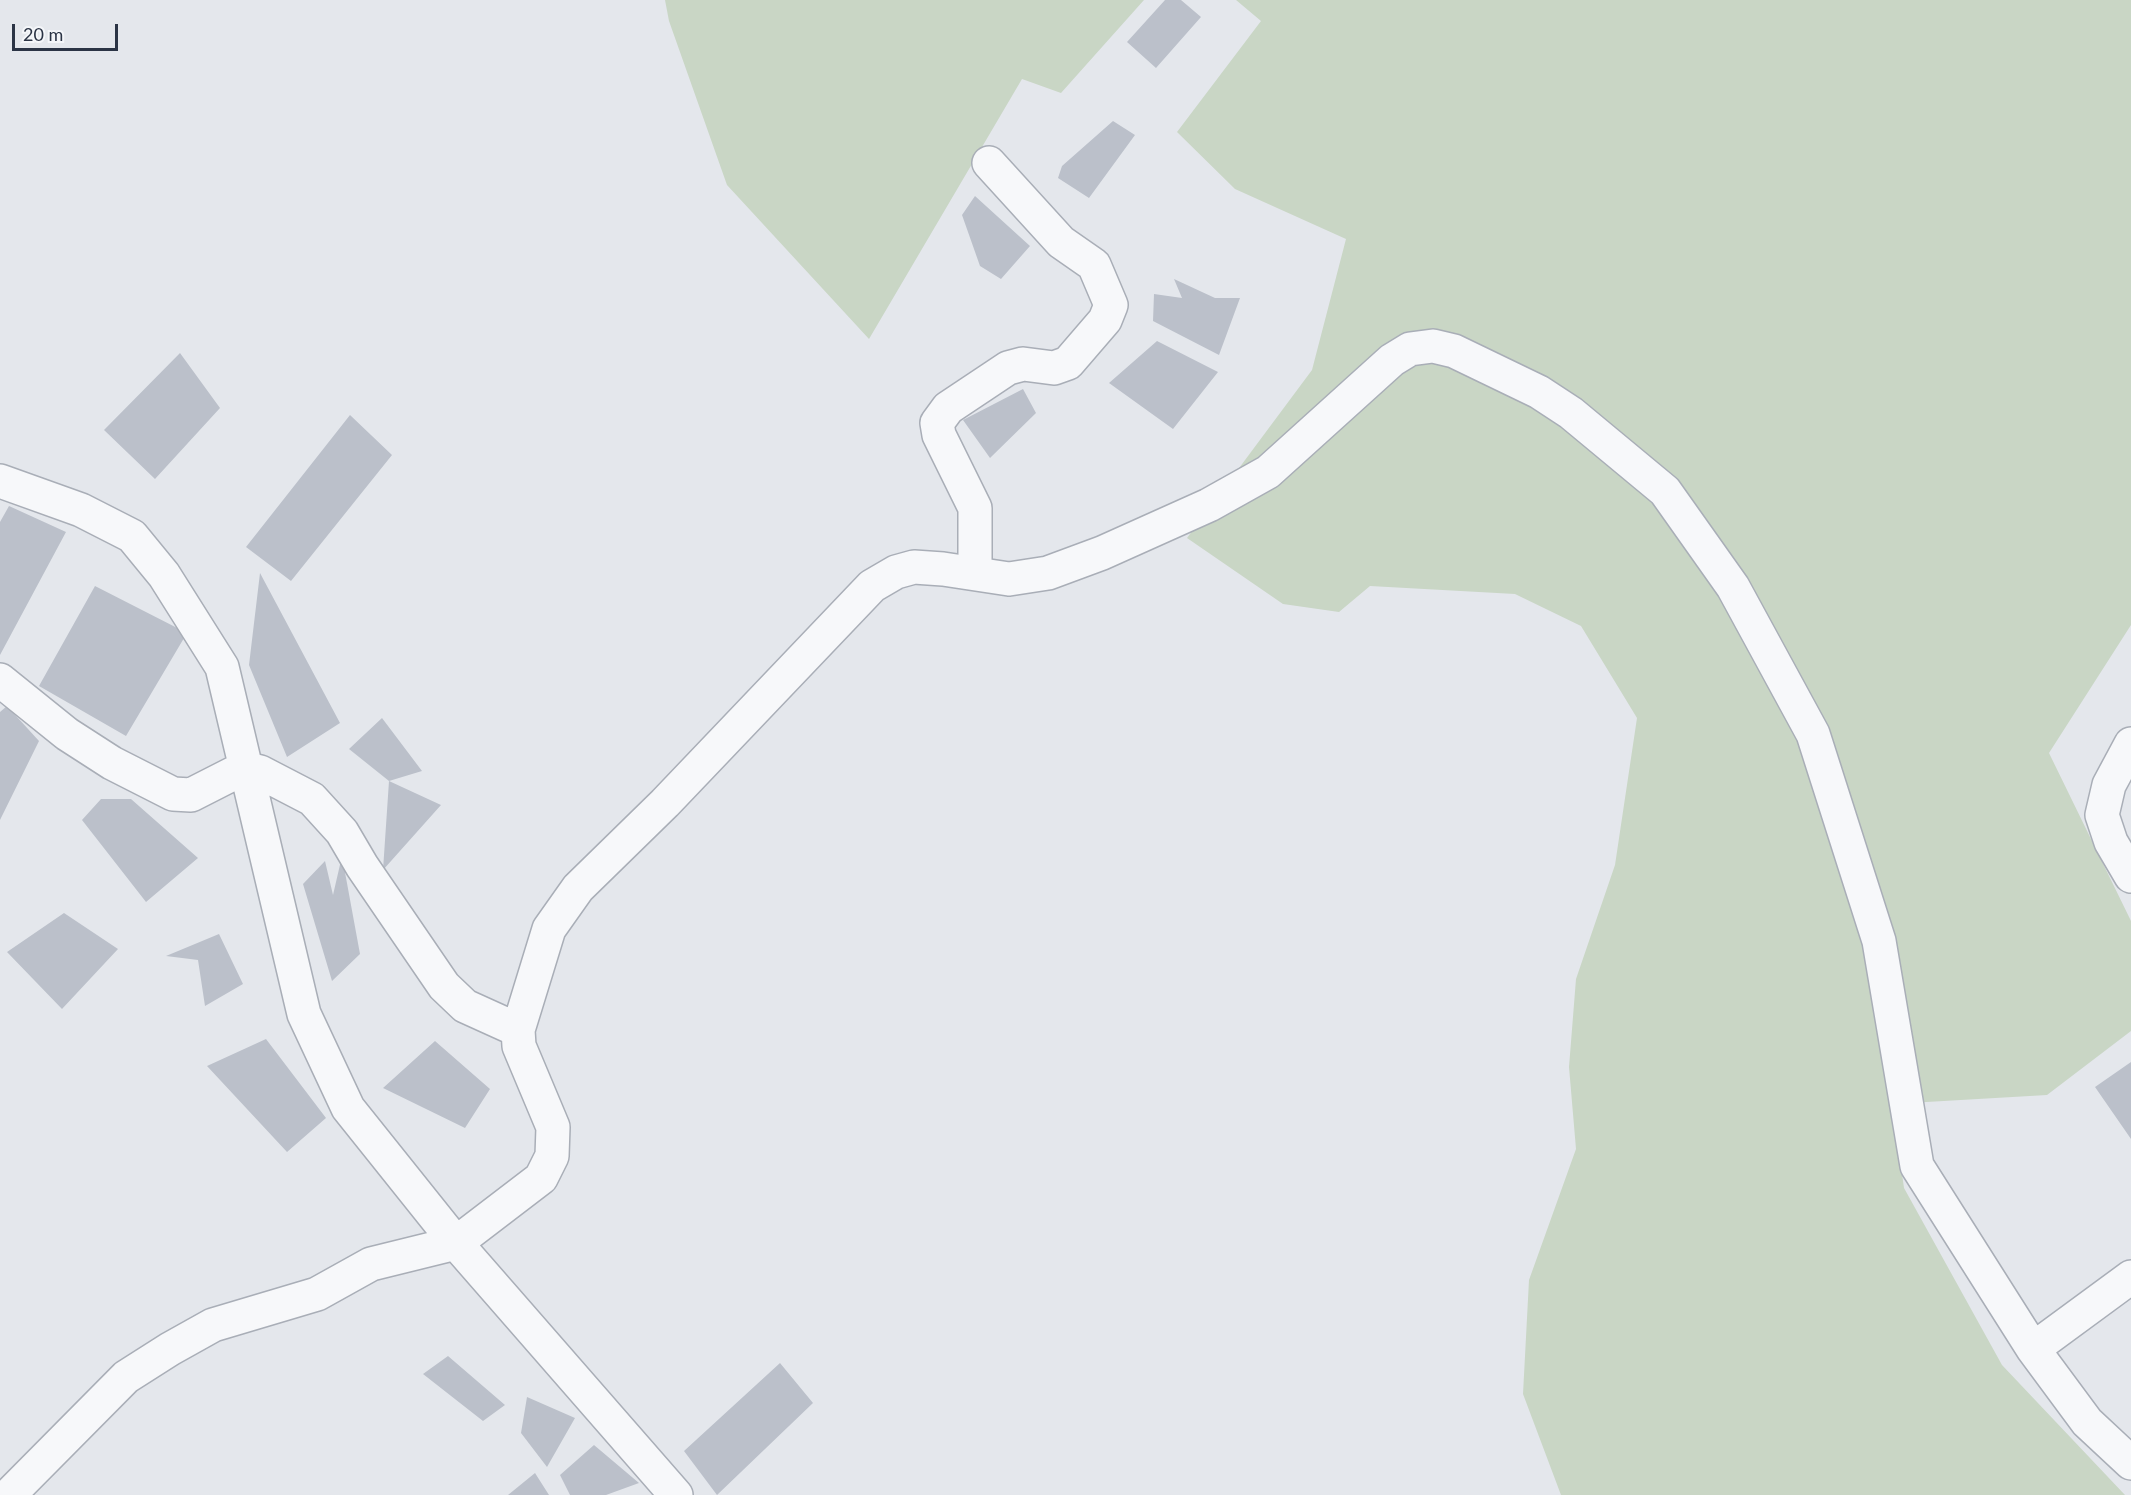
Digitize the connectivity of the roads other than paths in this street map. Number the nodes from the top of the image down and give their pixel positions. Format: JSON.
{"nodes":[{"id":1,"x":989,"y":163,"type":"dead end"},
{"id":2,"x":0,"y":481,"type":"edge"},
{"id":3,"x":975,"y":573,"type":"junction"},
{"id":4,"x":0,"y":680,"type":"edge"},
{"id":5,"x":2131,"y":744,"type":"edge"},
{"id":6,"x":244,"y":768,"type":"junction"},
{"id":7,"x":2131,"y":876,"type":"edge"},
{"id":8,"x":518,"y":1030,"type":"junction"},
{"id":9,"x":456,"y":1243,"type":"junction"},
{"id":10,"x":2131,"y":1277,"type":"edge"},
{"id":11,"x":2033,"y":1349,"type":"junction"},
{"id":12,"x":2131,"y":1463,"type":"edge"},
{"id":13,"x":9,"y":1495,"type":"edge"},
{"id":14,"x":676,"y":1495,"type":"edge"}],
"edges":[{"from":1,"to":3,"type":"street"},
{"from":2,"to":6,"type":"street"},
{"from":3,"to":8,"type":"street"},
{"from":3,"to":11,"type":"street"},
{"from":4,"to":6,"type":"street"},
{"from":5,"to":7,"type":"street"},
{"from":6,"to":8,"type":"street"},
{"from":6,"to":9,"type":"street"},
{"from":8,"to":9,"type":"street"},
{"from":9,"to":13,"type":"street"},
{"from":9,"to":14,"type":"street"},
{"from":10,"to":11,"type":"street"},
{"from":11,"to":12,"type":"street"}]}
